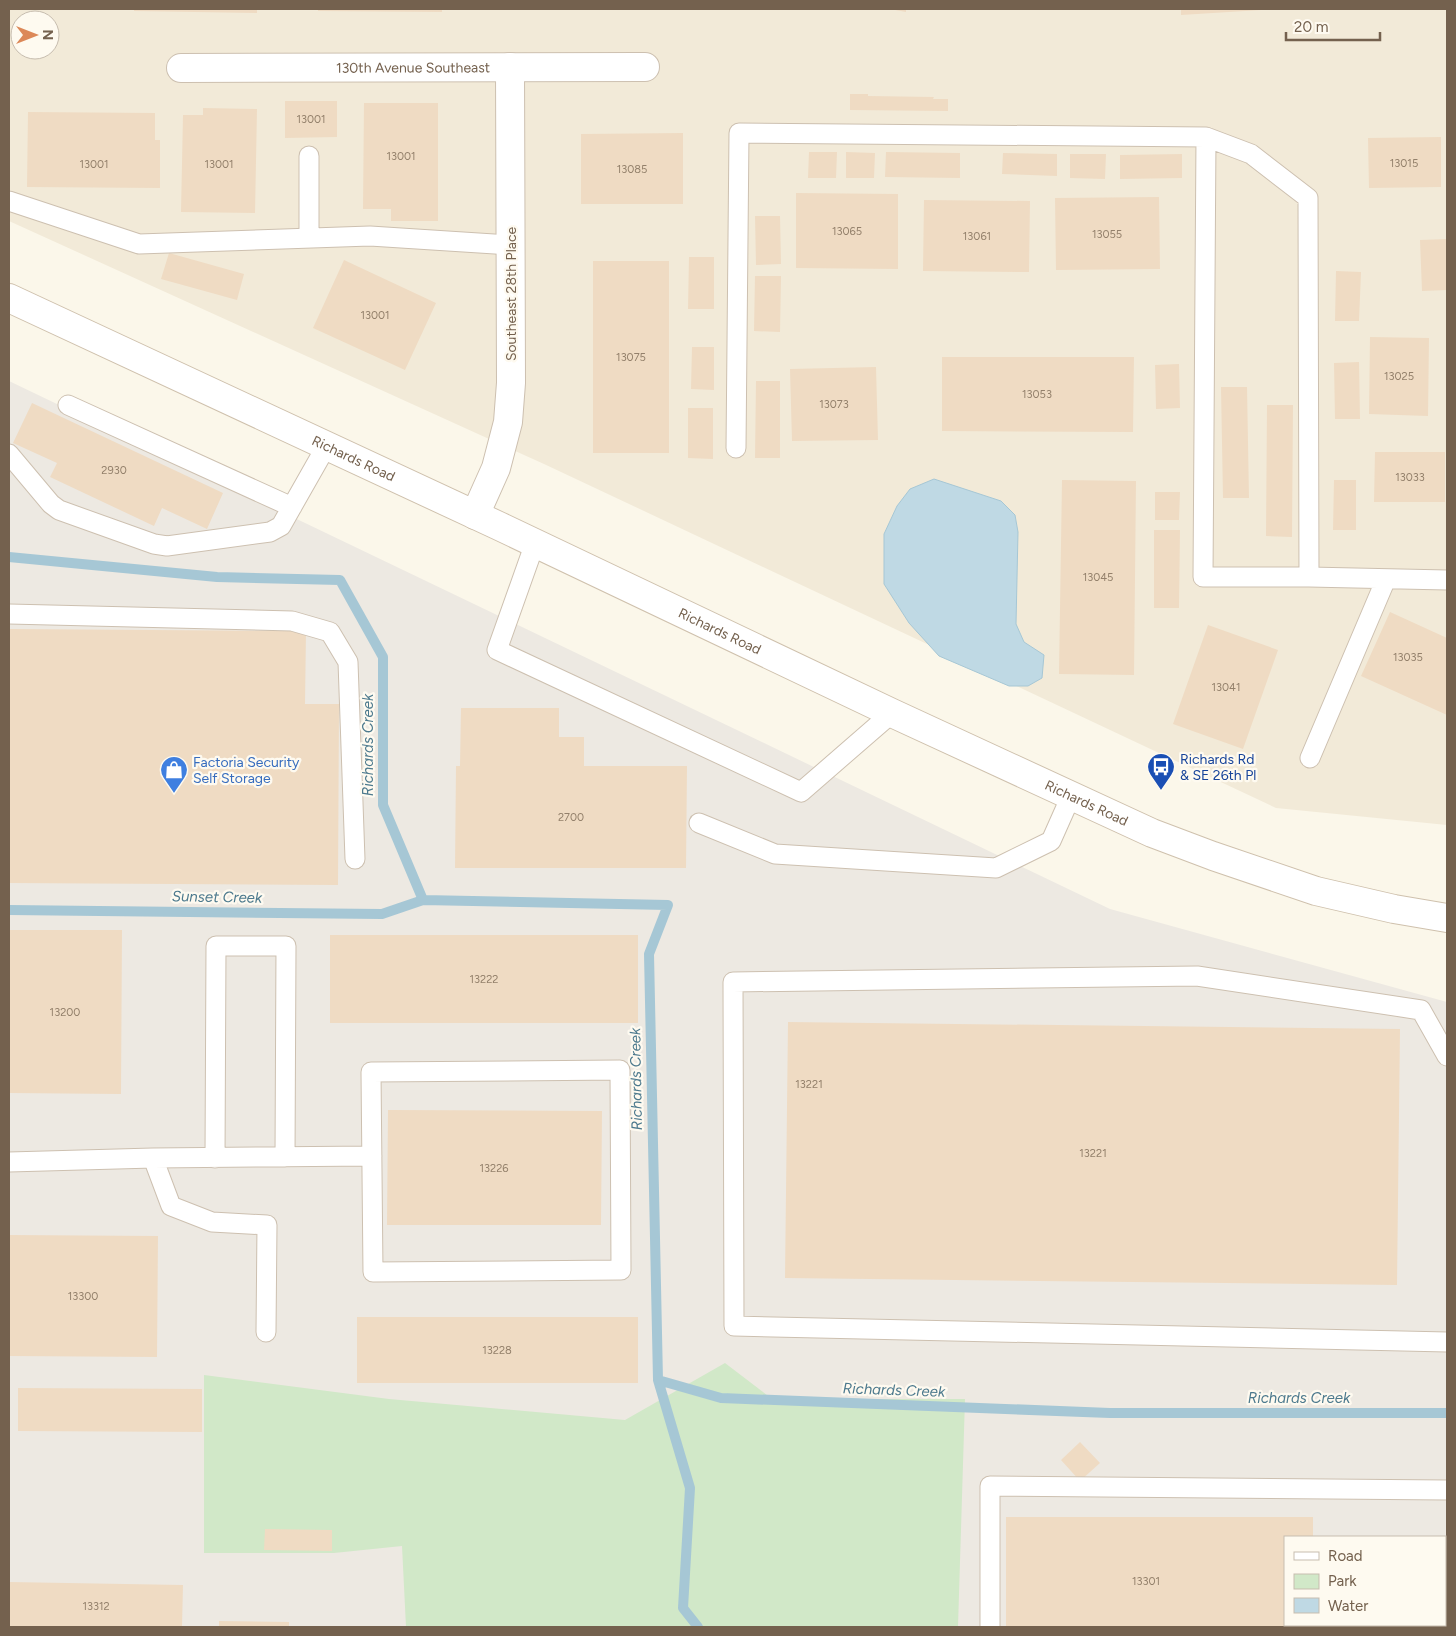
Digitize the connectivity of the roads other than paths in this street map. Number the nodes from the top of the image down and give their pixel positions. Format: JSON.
{"nodes":[{"id":1,"x":510,"y":67,"type":"junction"},
{"id":2,"x":645,"y":67,"type":"dead end"},
{"id":3,"x":181,"y":68,"type":"dead end"},
{"id":4,"x":1206,"y":137,"type":"junction"},
{"id":5,"x":309,"y":156,"type":"dead end"},
{"id":6,"x":9,"y":201,"type":"edge"},
{"id":7,"x":309,"y":238,"type":"junction"},
{"id":8,"x":511,"y":245,"type":"junction"},
{"id":9,"x":9,"y":298,"type":"edge"},
{"id":10,"x":68,"y":405,"type":"dead end"},
{"id":11,"x":327,"y":445,"type":"junction"},
{"id":12,"x":736,"y":448,"type":"dead end"},
{"id":13,"x":9,"y":454,"type":"edge"},
{"id":14,"x":292,"y":506,"type":"junction"},
{"id":15,"x":475,"y":515,"type":"junction"},
{"id":16,"x":535,"y":542,"type":"junction"},
{"id":17,"x":1309,"y":577,"type":"junction"},
{"id":18,"x":1386,"y":579,"type":"junction"},
{"id":19,"x":1447,"y":580,"type":"edge"},
{"id":20,"x":9,"y":614,"type":"edge"},
{"id":21,"x":892,"y":713,"type":"junction"},
{"id":22,"x":1310,"y":758,"type":"dead end"},
{"id":23,"x":1071,"y":796,"type":"junction"},
{"id":24,"x":699,"y":822,"type":"dead end"},
{"id":25,"x":355,"y":859,"type":"dead end"},
{"id":26,"x":1447,"y":918,"type":"edge"},
{"id":27,"x":1447,"y":1056,"type":"edge"},
{"id":28,"x":372,"y":1156,"type":"junction"},
{"id":29,"x":285,"y":1157,"type":"junction"},
{"id":30,"x":152,"y":1158,"type":"junction"},
{"id":31,"x":214,"y":1158,"type":"junction"},
{"id":32,"x":9,"y":1162,"type":"edge"},
{"id":33,"x":266,"y":1332,"type":"dead end"},
{"id":34,"x":1447,"y":1342,"type":"edge"},
{"id":35,"x":1447,"y":1490,"type":"edge"},
{"id":36,"x":990,"y":1627,"type":"edge"}],
"edges":[{"from":1,"to":2,"type":"main road","name":"130th Avenue Southeast"},
{"from":1,"to":3,"type":"main road","name":"130th Avenue Southeast"},
{"from":1,"to":8,"type":"main road","name":"Southeast 28th Place"},
{"from":4,"to":12,"type":"lane"},
{"from":4,"to":17,"type":"lane"},
{"from":4,"to":17,"type":"lane"},
{"from":5,"to":7,"type":"lane"},
{"from":6,"to":7,"type":"lane"},
{"from":7,"to":8,"type":"lane"},
{"from":8,"to":15,"type":"main road","name":"Southeast 28th Place"},
{"from":9,"to":11,"type":"main road","name":"Richards Road"},
{"from":10,"to":14,"type":"lane"},
{"from":11,"to":14,"type":"lane"},
{"from":11,"to":15,"type":"main road","name":"Richards Road"},
{"from":13,"to":14,"type":"lane"},
{"from":15,"to":16,"type":"main road","name":"Richards Road"},
{"from":16,"to":21,"type":"main road","name":"Richards Road"},
{"from":16,"to":21,"type":"lane"},
{"from":17,"to":18,"type":"lane"},
{"from":18,"to":19,"type":"lane"},
{"from":18,"to":22,"type":"lane"},
{"from":20,"to":25,"type":"lane"},
{"from":21,"to":23,"type":"main road","name":"Richards Road"},
{"from":23,"to":24,"type":"lane"},
{"from":23,"to":26,"type":"main road","name":"Richards Road"},
{"from":27,"to":34,"type":"lane"},
{"from":28,"to":28,"type":"lane"},
{"from":28,"to":29,"type":"lane"},
{"from":29,"to":31,"type":"lane"},
{"from":29,"to":31,"type":"lane"},
{"from":30,"to":31,"type":"lane"},
{"from":30,"to":32,"type":"lane"},
{"from":30,"to":33,"type":"lane"},
{"from":35,"to":36,"type":"lane"}]}
